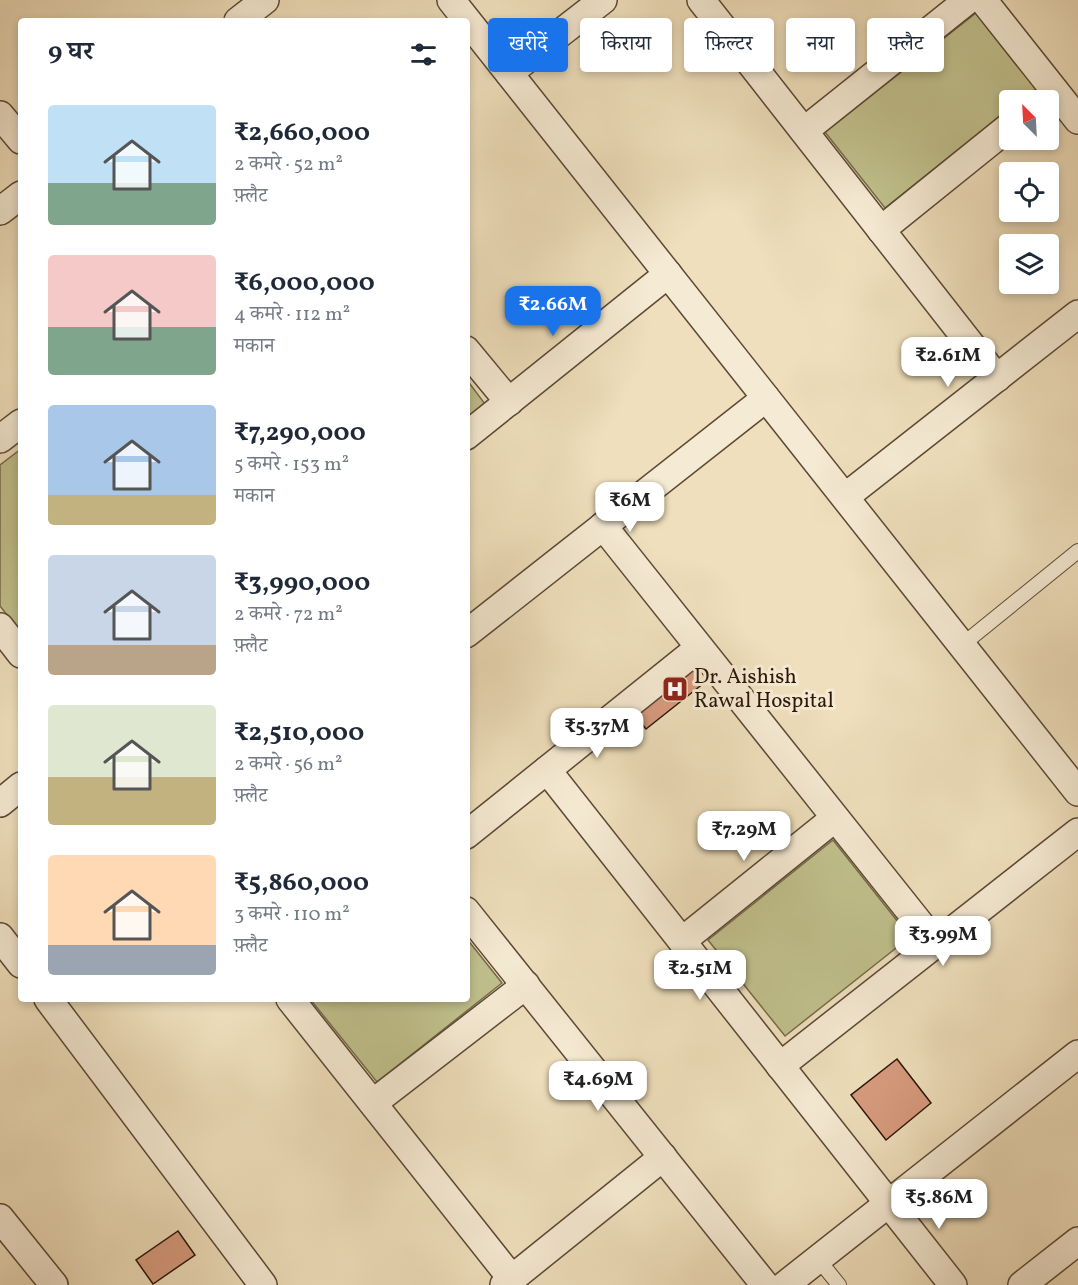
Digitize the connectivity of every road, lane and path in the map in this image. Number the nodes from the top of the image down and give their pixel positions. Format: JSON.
{"nodes":[{"id":1,"x":265,"y":0,"type":"edge"},
{"id":2,"x":451,"y":0,"type":"edge"},
{"id":3,"x":603,"y":0,"type":"edge"},
{"id":4,"x":701,"y":0,"type":"edge"},
{"id":5,"x":968,"y":0,"type":"edge"},
{"id":6,"x":983,"y":0,"type":"edge"},
{"id":7,"x":242,"y":18,"type":"edge"},
{"id":8,"x":466,"y":18,"type":"edge"},
{"id":9,"x":470,"y":24,"type":"edge"},
{"id":10,"x":568,"y":27,"type":"edge"},
{"id":11,"x":488,"y":46,"type":"edge"},
{"id":12,"x":509,"y":72,"type":"edge"},
{"id":13,"x":1044,"y":90,"type":"edge"},
{"id":14,"x":1059,"y":105,"type":"edge"},
{"id":15,"x":0,"y":115,"type":"edge"},
{"id":16,"x":1078,"y":120,"type":"edge"},
{"id":17,"x":804,"y":131,"type":"junction"},
{"id":18,"x":999,"y":135,"type":"edge"},
{"id":19,"x":18,"y":136,"type":"edge"},
{"id":20,"x":18,"y":197,"type":"edge"},
{"id":21,"x":0,"y":211,"type":"edge"},
{"id":22,"x":881,"y":230,"type":"junction"},
{"id":23,"x":668,"y":274,"type":"junction"},
{"id":24,"x":1078,"y":314,"type":"edge"},
{"id":25,"x":470,"y":355,"type":"edge"},
{"id":26,"x":997,"y":378,"type":"junction"},
{"id":27,"x":766,"y":398,"type":"junction"},
{"id":28,"x":509,"y":402,"type":"junction"},
{"id":29,"x":18,"y":425,"type":"edge"},
{"id":30,"x":470,"y":433,"type":"edge"},
{"id":31,"x":0,"y":439,"type":"edge"},
{"id":32,"x":845,"y":497,"type":"junction"},
{"id":33,"x":603,"y":526,"type":"junction"},
{"id":34,"x":1078,"y":551,"type":"edge"},
{"id":35,"x":0,"y":627,"type":"edge"},
{"id":36,"x":470,"y":631,"type":"edge"},
{"id":37,"x":962,"y":645,"type":"junction"},
{"id":38,"x":699,"y":648,"type":"junction"},
{"id":39,"x":18,"y":650,"type":"edge"},
{"id":40,"x":547,"y":770,"type":"junction"},
{"id":41,"x":18,"y":788,"type":"edge"},
{"id":42,"x":1078,"y":792,"type":"edge"},
{"id":43,"x":0,"y":802,"type":"edge"},
{"id":44,"x":835,"y":818,"type":"junction"},
{"id":45,"x":470,"y":832,"type":"edge"},
{"id":46,"x":1078,"y":832,"type":"edge"},
{"id":47,"x":470,"y":916,"type":"edge"},
{"id":48,"x":0,"y":937,"type":"edge"},
{"id":49,"x":682,"y":941,"type":"junction"},
{"id":50,"x":936,"y":944,"type":"junction"},
{"id":51,"x":18,"y":960,"type":"edge"},
{"id":52,"x":526,"y":985,"type":"junction"},
{"id":53,"x":50,"y":1002,"type":"edge"},
{"id":54,"x":293,"y":1002,"type":"edge"},
{"id":55,"x":1078,"y":1054,"type":"edge"},
{"id":56,"x":780,"y":1066,"type":"junction"},
{"id":57,"x":373,"y":1103,"type":"junction"},
{"id":58,"x":663,"y":1157,"type":"junction"},
{"id":59,"x":889,"y":1203,"type":"junction"},
{"id":60,"x":0,"y":1218,"type":"edge"},
{"id":61,"x":1078,"y":1241,"type":"edge"},
{"id":62,"x":818,"y":1259,"type":"junction"},
{"id":63,"x":508,"y":1282,"type":"edge"},
{"id":64,"x":54,"y":1285,"type":"edge"},
{"id":65,"x":263,"y":1285,"type":"edge"},
{"id":66,"x":765,"y":1285,"type":"edge"},
{"id":67,"x":785,"y":1285,"type":"edge"},
{"id":68,"x":839,"y":1285,"type":"edge"},
{"id":69,"x":953,"y":1285,"type":"edge"},
{"id":70,"x":1022,"y":1285,"type":"edge"}],
"edges":[{"from":1,"to":7,"type":"street"},
{"from":2,"to":8,"type":"street"},
{"from":3,"to":10,"type":"street"},
{"from":4,"to":17,"type":"street"},
{"from":5,"to":17,"type":"street"},
{"from":6,"to":13,"type":"street"},
{"from":9,"to":11,"type":"street"},
{"from":12,"to":23,"type":"street"},
{"from":14,"to":16,"type":"street"},
{"from":15,"to":19,"type":"street"},
{"from":17,"to":22,"type":"street"},
{"from":18,"to":22,"type":"street"},
{"from":20,"to":21,"type":"street"},
{"from":22,"to":26,"type":"street"},
{"from":23,"to":27,"type":"street"},
{"from":23,"to":28,"type":"street"},
{"from":24,"to":26,"type":"street"},
{"from":25,"to":28,"type":"street"},
{"from":26,"to":32,"type":"street"},
{"from":27,"to":32,"type":"street"},
{"from":27,"to":33,"type":"street"},
{"from":28,"to":30,"type":"street"},
{"from":29,"to":31,"type":"street"},
{"from":32,"to":37,"type":"street"},
{"from":33,"to":36,"type":"street"},
{"from":33,"to":38,"type":"street"},
{"from":34,"to":37,"type":"lane"},
{"from":35,"to":39,"type":"street"},
{"from":37,"to":42,"type":"street"},
{"from":38,"to":40,"type":"street"},
{"from":38,"to":44,"type":"street"},
{"from":40,"to":45,"type":"street"},
{"from":40,"to":49,"type":"street"},
{"from":41,"to":43,"type":"street"},
{"from":44,"to":49,"type":"street"},
{"from":44,"to":50,"type":"street"},
{"from":46,"to":50,"type":"street"},
{"from":47,"to":52,"type":"street"},
{"from":48,"to":51,"type":"street"},
{"from":49,"to":56,"type":"street"},
{"from":50,"to":56,"type":"street"},
{"from":52,"to":57,"type":"street"},
{"from":52,"to":58,"type":"street"},
{"from":53,"to":65,"type":"street"},
{"from":54,"to":57,"type":"street"},
{"from":55,"to":59,"type":"street"},
{"from":56,"to":59,"type":"street"},
{"from":57,"to":63,"type":"street"},
{"from":58,"to":63,"type":"street"},
{"from":58,"to":66,"type":"street"},
{"from":59,"to":62,"type":"street"},
{"from":59,"to":69,"type":"street"},
{"from":60,"to":64,"type":"street"},
{"from":61,"to":70,"type":"street"},
{"from":62,"to":67,"type":"street"},
{"from":62,"to":68,"type":"lane"}]}
